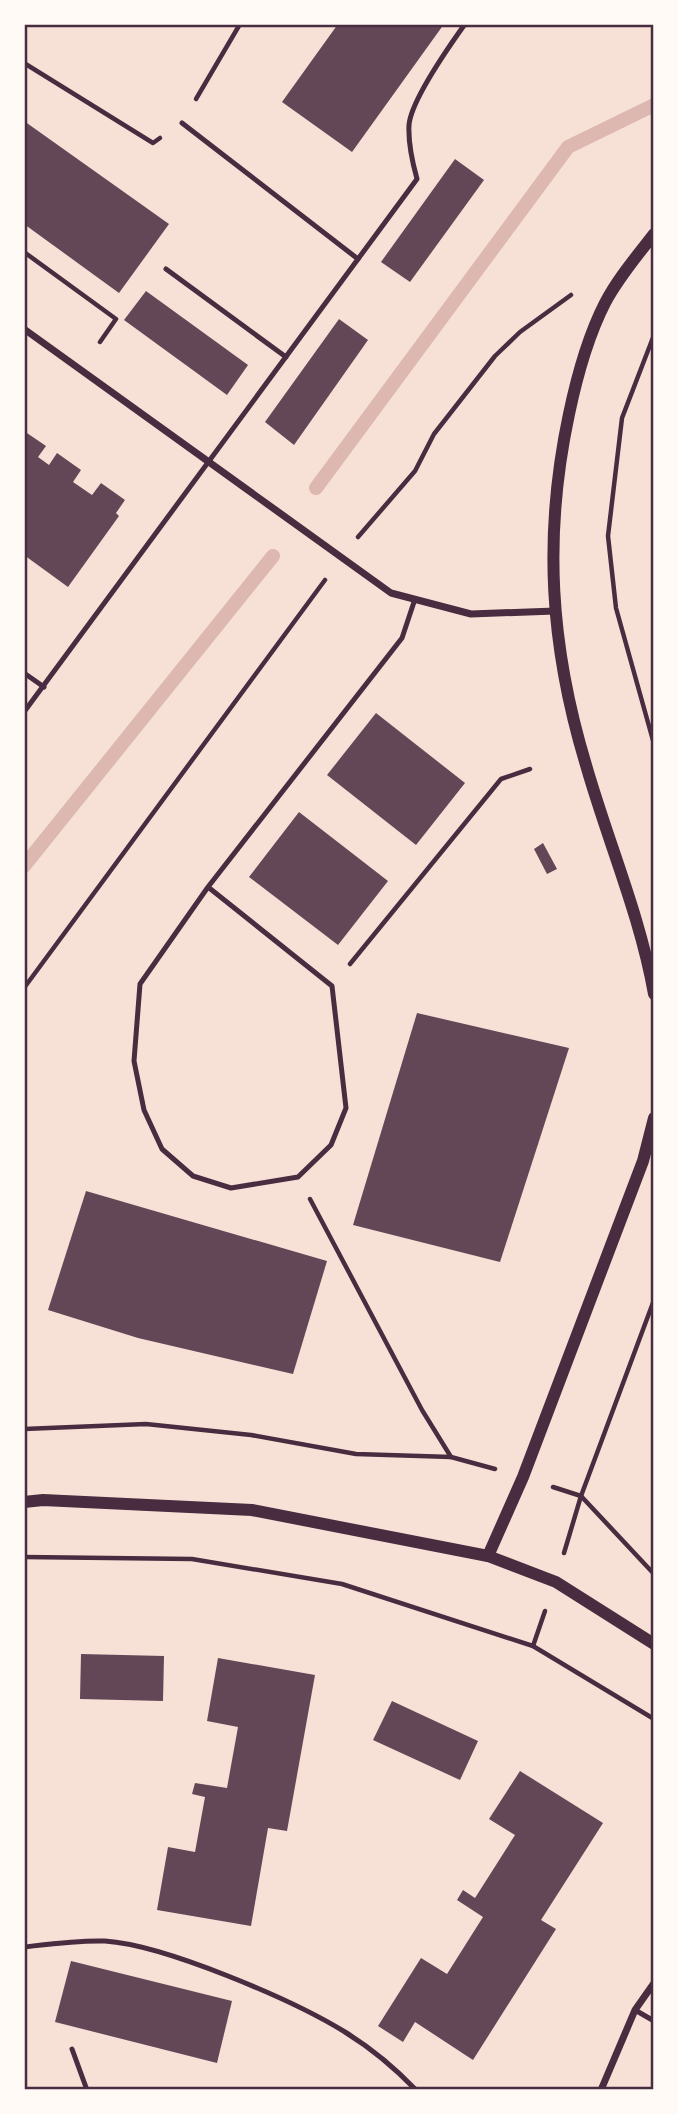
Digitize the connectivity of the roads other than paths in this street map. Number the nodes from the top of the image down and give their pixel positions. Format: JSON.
{"nodes":[{"id":1,"x":465,"y":24,"type":"edge"},
{"id":2,"x":182,"y":122,"type":"road end"},
{"id":3,"x":653,"y":233,"type":"edge"},
{"id":4,"x":358,"y":259,"type":"junction"},
{"id":5,"x":166,"y":269,"type":"dead end"},
{"id":6,"x":24,"y":329,"type":"edge"},
{"id":7,"x":286,"y":357,"type":"junction"},
{"id":8,"x":211,"y":460,"type":"junction"},
{"id":9,"x":415,"y":599,"type":"junction"},
{"id":10,"x":555,"y":611,"type":"junction"},
{"id":11,"x":24,"y":673,"type":"edge"},
{"id":12,"x":44,"y":687,"type":"junction"},
{"id":13,"x":24,"y":712,"type":"edge"},
{"id":14,"x":208,"y":887,"type":"junction"},
{"id":15,"x":653,"y":994,"type":"edge"},
{"id":16,"x":653,"y":1118,"type":"edge"},
{"id":17,"x":24,"y":1503,"type":"edge"},
{"id":18,"x":488,"y":1556,"type":"junction"},
{"id":19,"x":653,"y":1644,"type":"edge"},
{"id":20,"x":24,"y":1947,"type":"edge"},
{"id":21,"x":653,"y":1983,"type":"edge"},
{"id":22,"x":635,"y":2010,"type":"junction"},
{"id":23,"x":653,"y":2021,"type":"edge"},
{"id":24,"x":72,"y":2049,"type":"dead end"},
{"id":25,"x":87,"y":2090,"type":"edge"},
{"id":26,"x":416,"y":2090,"type":"edge"},
{"id":27,"x":601,"y":2090,"type":"edge"}],
"edges":[{"from":1,"to":4,"type":"lane"},
{"from":2,"to":4,"type":"lane"},
{"from":3,"to":10,"type":"street"},
{"from":4,"to":7,"type":"lane"},
{"from":5,"to":7,"type":"lane"},
{"from":6,"to":8,"type":"street"},
{"from":7,"to":8,"type":"lane"},
{"from":8,"to":9,"type":"street"},
{"from":8,"to":12,"type":"lane"},
{"from":9,"to":10,"type":"street"},
{"from":9,"to":14,"type":"lane"},
{"from":10,"to":15,"type":"street"},
{"from":11,"to":12,"type":"lane"},
{"from":12,"to":13,"type":"lane"},
{"from":14,"to":14,"type":"lane"},
{"from":16,"to":18,"type":"street"},
{"from":17,"to":18,"type":"street"},
{"from":18,"to":19,"type":"street"},
{"from":20,"to":26,"type":"lane"},
{"from":21,"to":22,"type":"street"},
{"from":22,"to":23,"type":"lane"},
{"from":22,"to":27,"type":"street"},
{"from":24,"to":25,"type":"lane"}]}
